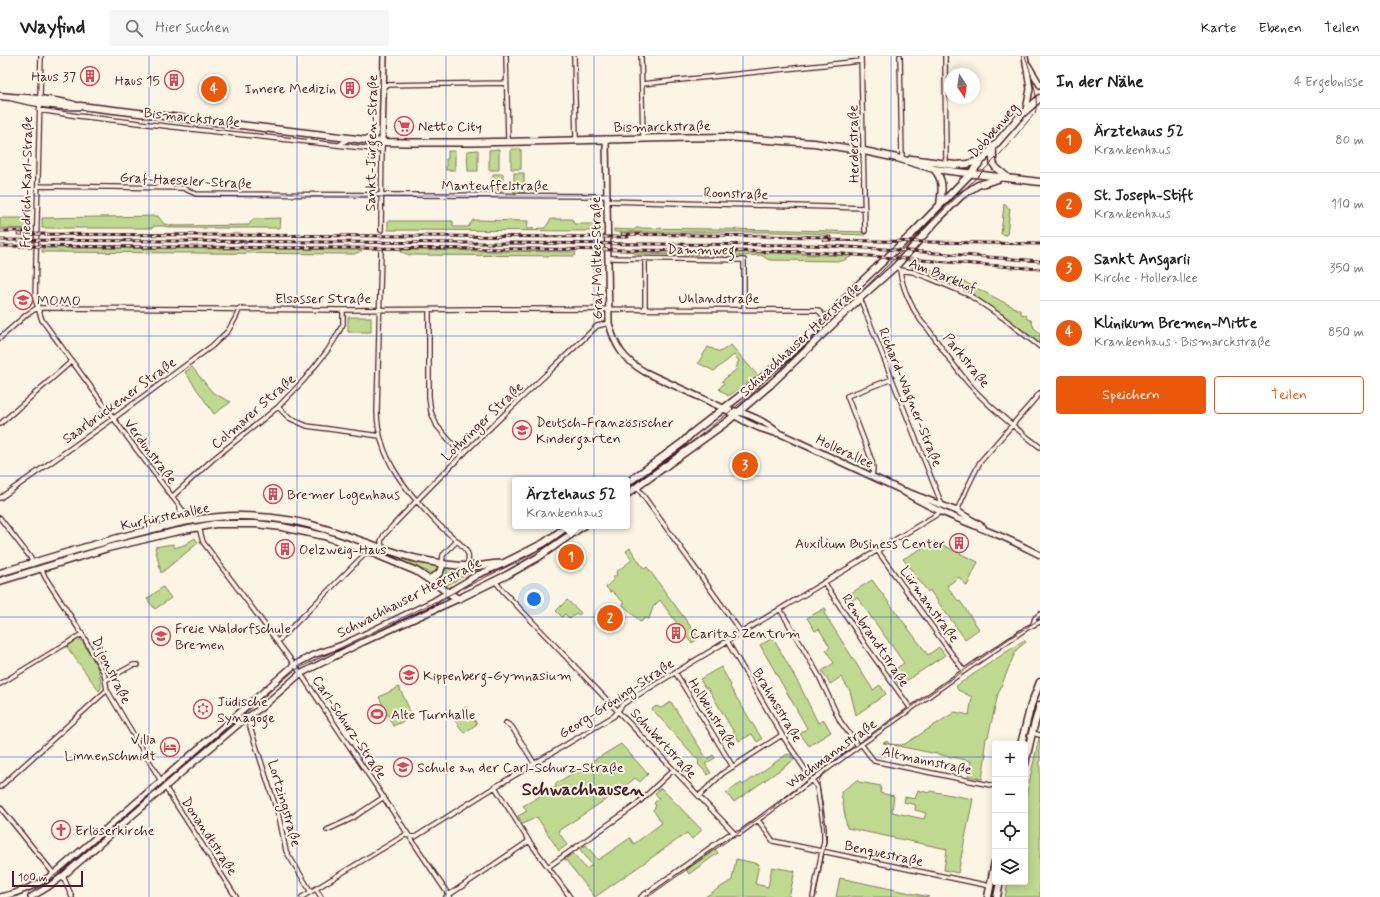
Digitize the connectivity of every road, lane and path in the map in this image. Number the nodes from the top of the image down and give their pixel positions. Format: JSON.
{"nodes":[{"id":1,"x":40,"y":56,"type":"edge"},
{"id":2,"x":384,"y":56,"type":"edge"},
{"id":3,"x":506,"y":56,"type":"edge"},
{"id":4,"x":574,"y":56,"type":"edge"},
{"id":5,"x":641,"y":56,"type":"edge"},
{"id":6,"x":861,"y":56,"type":"edge"},
{"id":7,"x":900,"y":56,"type":"edge"},
{"id":8,"x":945,"y":56,"type":"edge"},
{"id":9,"x":1024,"y":56,"type":"edge"},
{"id":10,"x":862,"y":61,"type":"junction"},
{"id":11,"x":1027,"y":63,"type":"junction"},
{"id":12,"x":506,"y":83,"type":"junction"},
{"id":13,"x":1039,"y":83,"type":"edge"},
{"id":14,"x":642,"y":84,"type":"junction"},
{"id":15,"x":383,"y":85,"type":"junction"},
{"id":16,"x":0,"y":96,"type":"edge"},
{"id":17,"x":1040,"y":98,"type":"edge"},
{"id":18,"x":1040,"y":102,"type":"edge"},
{"id":19,"x":1033,"y":103,"type":"junction"},
{"id":20,"x":40,"y":106,"type":"junction"},
{"id":21,"x":1026,"y":110,"type":"junction"},
{"id":22,"x":350,"y":138,"type":"junction"},
{"id":23,"x":643,"y":138,"type":"junction"},
{"id":24,"x":606,"y":139,"type":"junction"},
{"id":25,"x":576,"y":140,"type":"junction"},
{"id":26,"x":508,"y":141,"type":"junction"},
{"id":27,"x":382,"y":142,"type":"junction"},
{"id":28,"x":339,"y":145,"type":"junction"},
{"id":29,"x":993,"y":148,"type":"junction"},
{"id":30,"x":382,"y":150,"type":"junction"},
{"id":31,"x":864,"y":151,"type":"junction"},
{"id":32,"x":900,"y":158,"type":"junction"},
{"id":33,"x":984,"y":159,"type":"junction"},
{"id":34,"x":946,"y":164,"type":"junction"},
{"id":35,"x":934,"y":169,"type":"junction"},
{"id":36,"x":970,"y":174,"type":"junction"},
{"id":37,"x":1006,"y":178,"type":"junction"},
{"id":38,"x":1040,"y":182,"type":"edge"},
{"id":39,"x":38,"y":186,"type":"junction"},
{"id":40,"x":382,"y":195,"type":"junction"},
{"id":41,"x":607,"y":198,"type":"junction"},
{"id":42,"x":940,"y":205,"type":"junction"},
{"id":43,"x":865,"y":208,"type":"junction"},
{"id":44,"x":381,"y":230,"type":"tunnel mouth"},
{"id":45,"x":865,"y":231,"type":"dead end"},
{"id":46,"x":381,"y":250,"type":"tunnel mouth"},
{"id":47,"x":608,"y":258,"type":"junction"},
{"id":48,"x":645,"y":259,"type":"junction"},
{"id":49,"x":898,"y":268,"type":"junction"},
{"id":50,"x":860,"y":298,"type":"junction"},
{"id":51,"x":37,"y":308,"type":"junction"},
{"id":52,"x":240,"y":308,"type":"junction"},
{"id":53,"x":608,"y":309,"type":"junction"},
{"id":54,"x":645,"y":309,"type":"junction"},
{"id":55,"x":744,"y":309,"type":"junction"},
{"id":56,"x":343,"y":310,"type":"junction"},
{"id":57,"x":380,"y":310,"type":"junction"},
{"id":58,"x":429,"y":310,"type":"junction"},
{"id":59,"x":825,"y":320,"type":"junction"},
{"id":60,"x":609,"y":323,"type":"junction"},
{"id":61,"x":0,"y":338,"type":"edge"},
{"id":62,"x":1040,"y":347,"type":"edge"},
{"id":63,"x":72,"y":361,"type":"junction"},
{"id":64,"x":892,"y":379,"type":"junction"},
{"id":65,"x":1040,"y":393,"type":"edge"},
{"id":66,"x":278,"y":407,"type":"junction"},
{"id":67,"x":723,"y":408,"type":"junction"},
{"id":68,"x":740,"y":411,"type":"junction"},
{"id":69,"x":734,"y":416,"type":"junction"},
{"id":70,"x":114,"y":418,"type":"junction"},
{"id":71,"x":0,"y":424,"type":"edge"},
{"id":72,"x":1012,"y":426,"type":"junction"},
{"id":73,"x":781,"y":434,"type":"junction"},
{"id":74,"x":380,"y":436,"type":"junction"},
{"id":75,"x":1040,"y":447,"type":"edge"},
{"id":76,"x":462,"y":455,"type":"junction"},
{"id":77,"x":872,"y":476,"type":"junction"},
{"id":78,"x":630,"y":481,"type":"edge"},
{"id":79,"x":637,"y":487,"type":"junction"},
{"id":80,"x":899,"y":489,"type":"junction"},
{"id":81,"x":630,"y":492,"type":"edge"},
{"id":82,"x":172,"y":497,"type":"junction"},
{"id":83,"x":0,"y":498,"type":"edge"},
{"id":84,"x":416,"y":501,"type":"junction"},
{"id":85,"x":942,"y":505,"type":"junction"},
{"id":86,"x":180,"y":508,"type":"junction"},
{"id":87,"x":941,"y":512,"type":"junction"},
{"id":88,"x":957,"y":512,"type":"junction"},
{"id":89,"x":0,"y":518,"type":"edge"},
{"id":90,"x":190,"y":520,"type":"junction"},
{"id":91,"x":180,"y":522,"type":"junction"},
{"id":92,"x":199,"y":526,"type":"junction"},
{"id":93,"x":564,"y":529,"type":"edge"},
{"id":94,"x":579,"y":529,"type":"edge"},
{"id":95,"x":993,"y":533,"type":"junction"},
{"id":96,"x":457,"y":541,"type":"junction"},
{"id":97,"x":382,"y":547,"type":"junction"},
{"id":98,"x":877,"y":550,"type":"junction"},
{"id":99,"x":368,"y":551,"type":"junction"},
{"id":100,"x":1040,"y":555,"type":"edge"},
{"id":101,"x":33,"y":563,"type":"junction"},
{"id":102,"x":442,"y":564,"type":"junction"},
{"id":103,"x":502,"y":564,"type":"junction"},
{"id":104,"x":466,"y":566,"type":"junction"},
{"id":105,"x":41,"y":568,"type":"junction"},
{"id":106,"x":0,"y":574,"type":"edge"},
{"id":107,"x":429,"y":579,"type":"junction"},
{"id":108,"x":0,"y":581,"type":"edge"},
{"id":109,"x":496,"y":581,"type":"junction"},
{"id":110,"x":824,"y":582,"type":"junction"},
{"id":111,"x":448,"y":592,"type":"junction"},
{"id":112,"x":458,"y":599,"type":"junction"},
{"id":113,"x":780,"y":609,"type":"junction"},
{"id":114,"x":1040,"y":614,"type":"edge"},
{"id":115,"x":1040,"y":622,"type":"edge"},
{"id":116,"x":1033,"y":624,"type":"junction"},
{"id":117,"x":740,"y":632,"type":"junction"},
{"id":118,"x":82,"y":634,"type":"junction"},
{"id":119,"x":727,"y":641,"type":"junction"},
{"id":120,"x":278,"y":642,"type":"junction"},
{"id":121,"x":138,"y":665,"type":"dead end"},
{"id":122,"x":297,"y":669,"type":"junction"},
{"id":123,"x":964,"y":671,"type":"junction"},
{"id":124,"x":675,"y":672,"type":"junction"},
{"id":125,"x":106,"y":680,"type":"junction"},
{"id":126,"x":1040,"y":682,"type":"edge"},
{"id":127,"x":0,"y":684,"type":"edge"},
{"id":128,"x":107,"y":690,"type":"junction"},
{"id":129,"x":1040,"y":705,"type":"edge"},
{"id":130,"x":911,"y":709,"type":"junction"},
{"id":131,"x":618,"y":710,"type":"junction"},
{"id":132,"x":246,"y":718,"type":"junction"},
{"id":133,"x":506,"y":723,"type":"dead end"},
{"id":134,"x":1032,"y":733,"type":"junction"},
{"id":135,"x":782,"y":735,"type":"junction"},
{"id":136,"x":1040,"y":735,"type":"edge"},
{"id":137,"x":1022,"y":741,"type":"edge"},
{"id":138,"x":860,"y":745,"type":"junction"},
{"id":139,"x":1028,"y":751,"type":"edge"},
{"id":140,"x":534,"y":764,"type":"junction"},
{"id":141,"x":733,"y":766,"type":"junction"},
{"id":142,"x":673,"y":770,"type":"junction"},
{"id":143,"x":812,"y":779,"type":"junction"},
{"id":144,"x":162,"y":781,"type":"junction"},
{"id":145,"x":992,"y":785,"type":"edge"},
{"id":146,"x":0,"y":787,"type":"edge"},
{"id":147,"x":165,"y":787,"type":"junction"},
{"id":148,"x":495,"y":787,"type":"junction"},
{"id":149,"x":384,"y":796,"type":"junction"},
{"id":150,"x":699,"y":796,"type":"junction"},
{"id":151,"x":0,"y":808,"type":"edge"},
{"id":152,"x":758,"y":820,"type":"junction"},
{"id":153,"x":327,"y":830,"type":"dead end"},
{"id":154,"x":735,"y":834,"type":"junction"},
{"id":155,"x":410,"y":836,"type":"junction"},
{"id":156,"x":529,"y":841,"type":"junction"},
{"id":157,"x":823,"y":851,"type":"junction"},
{"id":158,"x":548,"y":867,"type":"junction"},
{"id":159,"x":54,"y":874,"type":"junction"},
{"id":160,"x":63,"y":876,"type":"junction"},
{"id":161,"x":992,"y":876,"type":"edge"},
{"id":162,"x":999,"y":885,"type":"edge"},
{"id":163,"x":990,"y":886,"type":"junction"},
{"id":164,"x":316,"y":889,"type":"junction"},
{"id":165,"x":311,"y":892,"type":"junction"},
{"id":166,"x":449,"y":896,"type":"edge"},
{"id":167,"x":568,"y":896,"type":"edge"},
{"id":168,"x":0,"y":897,"type":"edge"},
{"id":169,"x":30,"y":897,"type":"edge"},
{"id":170,"x":72,"y":897,"type":"edge"},
{"id":171,"x":236,"y":897,"type":"edge"},
{"id":172,"x":302,"y":897,"type":"edge"},
{"id":173,"x":321,"y":897,"type":"edge"},
{"id":174,"x":641,"y":897,"type":"edge"},
{"id":175,"x":813,"y":897,"type":"edge"},
{"id":176,"x":988,"y":897,"type":"edge"},
{"id":177,"x":997,"y":897,"type":"edge"}],
"edges":[{"from":1,"to":20,"type":"street","name":"Friedrich-Karl-Straße"},
{"from":2,"to":15,"type":"main road","name":"Sankt-Jürgen-Straße"},
{"from":3,"to":12,"type":"street"},
{"from":4,"to":25,"type":"street"},
{"from":5,"to":14,"type":"street"},
{"from":6,"to":10,"type":"street","name":"Herderstraße"},
{"from":7,"to":32,"type":"street"},
{"from":8,"to":34,"type":"street"},
{"from":9,"to":11,"type":"main road"},
{"from":10,"to":14,"type":"street"},
{"from":10,"to":31,"type":"street","name":"Herderstraße"},
{"from":11,"to":13,"type":"main road"},
{"from":11,"to":21,"type":"main road"},
{"from":12,"to":15,"type":"street"},
{"from":12,"to":26,"type":"street"},
{"from":14,"to":23,"type":"street"},
{"from":15,"to":27,"type":"main road","name":"Sankt-Jürgen-Straße"},
{"from":16,"to":20,"type":"main road","name":"Bismarckstraße"},
{"from":17,"to":19,"type":"main road","name":"Dobbenweg"},
{"from":18,"to":19,"type":"main road","name":"Dobbenweg"},
{"from":19,"to":21,"type":"main road","name":"Dobbenweg"},
{"from":20,"to":22,"type":"main road","name":"Bismarckstraße"},
{"from":20,"to":28,"type":"street","name":"Bismarckstraße"},
{"from":20,"to":39,"type":"street","name":"Friedrich-Karl-Straße"},
{"from":21,"to":29,"type":"main road","name":"Dobbenweg"},
{"from":22,"to":27,"type":"main road","name":"Bismarckstraße"},
{"from":22,"to":28,"type":"street"},
{"from":23,"to":24,"type":"main road","name":"Bismarckstraße"},
{"from":23,"to":31,"type":"main road","name":"Bismarckstraße"},
{"from":24,"to":25,"type":"main road","name":"Bismarckstraße"},
{"from":24,"to":41,"type":"main road","name":"Graf-Moltke-Straße"},
{"from":25,"to":26,"type":"main road","name":"Bismarckstraße"},
{"from":26,"to":27,"type":"main road","name":"Bismarckstraße"},
{"from":27,"to":30,"type":"street","name":"Sankt-Jürgen-Straße"},
{"from":28,"to":30,"type":"street","name":"Bismarckstraße"},
{"from":29,"to":33,"type":"main road","name":"Dobbenweg"},
{"from":29,"to":37,"type":"main road"},
{"from":30,"to":40,"type":"street","name":"Sankt-Jürgen-Straße"},
{"from":31,"to":32,"type":"main road","name":"Bismarckstraße"},
{"from":31,"to":43,"type":"street","name":"Herderstraße"},
{"from":32,"to":34,"type":"main road"},
{"from":32,"to":35,"type":"main road","name":"Bismarckstraße"},
{"from":33,"to":34,"type":"main road"},
{"from":33,"to":36,"type":"main road","name":"Dobbenweg"},
{"from":35,"to":36,"type":"main road","name":"Bismarckstraße"},
{"from":35,"to":42,"type":"main road"},
{"from":36,"to":37,"type":"main road","name":"Bismarckstraße"},
{"from":36,"to":42,"type":"main road","name":"Schwachhauser Heerstraße"},
{"from":37,"to":38,"type":"main road","name":"Bismarckstraße"},
{"from":37,"to":49,"type":"main road","name":"Schwachhauser Heerstraße"},
{"from":39,"to":40,"type":"street","name":"Graf-Haeseler-Straße"},
{"from":39,"to":51,"type":"street","name":"Friedrich-Karl-Straße"},
{"from":40,"to":41,"type":"street","name":"Manteuffelstraße"},
{"from":40,"to":44,"type":"street","name":"Sankt-Jürgen-Straße"},
{"from":41,"to":43,"type":"street","name":"Roonstraße"},
{"from":41,"to":47,"type":"main road","name":"Graf-Moltke-Straße"},
{"from":42,"to":59,"type":"main road","name":"Schwachhauser Heerstraße"},
{"from":43,"to":45,"type":"street","name":"Herderstraße"},
{"from":46,"to":57,"type":"street"},
{"from":47,"to":48,"type":"street","name":"Dammweg"},
{"from":47,"to":53,"type":"main road","name":"Graf-Moltke-Straße"},
{"from":48,"to":54,"type":"street"},
{"from":48,"to":55,"type":"street","name":"Dammweg"},
{"from":49,"to":50,"type":"main road","name":"Schwachhauser Heerstraße"},
{"from":49,"to":62,"type":"street","name":"Am Barkhof"},
{"from":49,"to":72,"type":"street","name":"Parkstraße"},
{"from":50,"to":64,"type":"street","name":"Richard-Wagner-Straße"},
{"from":50,"to":68,"type":"main road","name":"Schwachhauser Heerstraße"},
{"from":51,"to":52,"type":"street","name":"Elsasser Straße"},
{"from":51,"to":61,"type":"street"},
{"from":51,"to":63,"type":"street","name":"Verdunstraße"},
{"from":52,"to":56,"type":"street","name":"Elsasser Straße"},
{"from":52,"to":70,"type":"street","name":"Saarbrückener Straße"},
{"from":53,"to":54,"type":"street","name":"Uhlandstraße"},
{"from":53,"to":58,"type":"street","name":"Elsasser Straße"},
{"from":53,"to":60,"type":"main road","name":"Graf-Moltke-Straße"},
{"from":54,"to":55,"type":"street","name":"Uhlandstraße"},
{"from":55,"to":59,"type":"street","name":"Uhlandstraße"},
{"from":56,"to":57,"type":"street","name":"Elsasser Straße"},
{"from":56,"to":66,"type":"street","name":"Colmarer Straße"},
{"from":57,"to":58,"type":"street","name":"Elsasser Straße"},
{"from":57,"to":74,"type":"street"},
{"from":58,"to":76,"type":"street"},
{"from":59,"to":67,"type":"main road","name":"Schwachhauser Heerstraße"},
{"from":60,"to":67,"type":"main road","name":"Graf-Moltke-Straße"},
{"from":60,"to":76,"type":"street","name":"Lothringer Straße"},
{"from":63,"to":70,"type":"street","name":"Verdunstraße"},
{"from":63,"to":71,"type":"street"},
{"from":64,"to":77,"type":"street"},
{"from":64,"to":85,"type":"street","name":"Richard-Wagner-Straße"},
{"from":65,"to":72,"type":"street"},
{"from":66,"to":74,"type":"street"},
{"from":66,"to":82,"type":"street","name":"Colmarer Straße"},
{"from":67,"to":68,"type":"main road","name":"Hollerallee"},
{"from":67,"to":69,"type":"main road","name":"Hollerallee"},
{"from":67,"to":78,"type":"main road","name":"Schwachhauser Heerstraße"},
{"from":68,"to":69,"type":"main road","name":"Schwachhauser Heerstraße"},
{"from":68,"to":73,"type":"main road","name":"Hollerallee"},
{"from":69,"to":73,"type":"main road","name":"Hollerallee"},
{"from":69,"to":79,"type":"main road","name":"Schwachhauser Heerstraße"},
{"from":70,"to":82,"type":"street","name":"Verdunstraße"},
{"from":70,"to":83,"type":"street","name":"Saarbrückener Straße"},
{"from":72,"to":75,"type":"street","name":"Parkstraße"},
{"from":72,"to":88,"type":"street"},
{"from":73,"to":77,"type":"main road","name":"Hollerallee"},
{"from":74,"to":84,"type":"street"},
{"from":76,"to":84,"type":"street","name":"Lothringer Straße"},
{"from":77,"to":80,"type":"main road","name":"Hollerallee"},
{"from":79,"to":81,"type":"main road","name":"Schwachhauser Heerstraße"},
{"from":79,"to":117,"type":"street"},
{"from":80,"to":85,"type":"main road","name":"Hollerallee"},
{"from":80,"to":87,"type":"main road","name":"Hollerallee"},
{"from":82,"to":86,"type":"street","name":"Verdunstraße"},
{"from":84,"to":96,"type":"street"},
{"from":84,"to":97,"type":"street","name":"Lothringer Straße"},
{"from":85,"to":88,"type":"main road","name":"Hollerallee"},
{"from":86,"to":90,"type":"street","name":"Verdunstraße"},
{"from":86,"to":91,"type":"street"},
{"from":87,"to":95,"type":"main road","name":"Hollerallee"},
{"from":87,"to":98,"type":"street","name":"Georg-Gröning-Straße"},
{"from":88,"to":95,"type":"main road","name":"Hollerallee"},
{"from":89,"to":101,"type":"street"},
{"from":90,"to":91,"type":"main road","name":"Kurfürstenallee"},
{"from":90,"to":97,"type":"main road","name":"Kurfürstenallee"},
{"from":91,"to":101,"type":"main road","name":"Kurfürstenallee"},
{"from":92,"to":99,"type":"main road","name":"Kurfürstenallee"},
{"from":92,"to":105,"type":"main road","name":"Kurfürstenallee"},
{"from":92,"to":120,"type":"street","name":"Carl-Schurz-Straße"},
{"from":93,"to":103,"type":"main road","name":"Schwachhauser Heerstraße"},
{"from":94,"to":109,"type":"main road","name":"Schwachhauser Heerstraße"},
{"from":95,"to":100,"type":"main road","name":"Hollerallee"},
{"from":96,"to":102,"type":"street"},
{"from":96,"to":104,"type":"street"},
{"from":97,"to":102,"type":"main road","name":"Kurfürstenallee"},
{"from":98,"to":110,"type":"street","name":"Georg-Gröning-Straße"},
{"from":98,"to":123,"type":"street","name":"Lürmanstraße"},
{"from":99,"to":107,"type":"main road","name":"Kurfürstenallee"},
{"from":99,"to":120,"type":"street"},
{"from":101,"to":106,"type":"main road","name":"Kurfürstenallee"},
{"from":102,"to":104,"type":"main road","name":"Kurfürstenallee"},
{"from":102,"to":107,"type":"main road"},
{"from":103,"to":104,"type":"main road","name":"Kurfürstenallee"},
{"from":103,"to":111,"type":"main road","name":"Schwachhauser Heerstraße"},
{"from":105,"to":108,"type":"main road","name":"Kurfürstenallee"},
{"from":105,"to":118,"type":"street","name":"Dijonstraße"},
{"from":107,"to":111,"type":"main road","name":"Kurfürstenallee"},
{"from":109,"to":112,"type":"main road","name":"Schwachhauser Heerstraße"},
{"from":109,"to":131,"type":"street","name":"Schubertstraße"},
{"from":110,"to":113,"type":"street","name":"Georg-Gröning-Straße"},
{"from":110,"to":130,"type":"street","name":"Rembrandtstraße"},
{"from":111,"to":112,"type":"main road","name":"Kurfürstenallee"},
{"from":111,"to":122,"type":"main road","name":"Schwachhauser Heerstraße"},
{"from":112,"to":122,"type":"main road","name":"Schwachhauser Heerstraße"},
{"from":113,"to":117,"type":"street","name":"Georg-Gröning-Straße"},
{"from":113,"to":138,"type":"street","name":"Altmannstraße"},
{"from":114,"to":116,"type":"street","name":"Wachmannstraße"},
{"from":115,"to":116,"type":"street","name":"Wachmannstraße"},
{"from":116,"to":123,"type":"street","name":"Wachmannstraße"},
{"from":117,"to":119,"type":"street","name":"Georg-Gröning-Straße"},
{"from":118,"to":125,"type":"street","name":"Dijonstraße"},
{"from":118,"to":127,"type":"street"},
{"from":119,"to":124,"type":"street","name":"Georg-Gröning-Straße"},
{"from":119,"to":135,"type":"street","name":"Brahmsstraße"},
{"from":120,"to":122,"type":"street","name":"Carl-Schurz-Straße"},
{"from":121,"to":125,"type":"street"},
{"from":122,"to":132,"type":"main road","name":"Schwachhauser Heerstraße"},
{"from":122,"to":144,"type":"main road","name":"Schwachhauser Heerstraße"},
{"from":122,"to":149,"type":"street","name":"Carl-Schurz-Straße"},
{"from":123,"to":130,"type":"street","name":"Wachmannstraße"},
{"from":124,"to":131,"type":"street","name":"Georg-Gröning-Straße"},
{"from":124,"to":141,"type":"street","name":"Holbeinstraße"},
{"from":125,"to":128,"type":"street","name":"Dijonstraße"},
{"from":126,"to":137,"type":"main road"},
{"from":128,"to":144,"type":"street","name":"Dijonstraße"},
{"from":128,"to":146,"type":"street"},
{"from":129,"to":134,"type":"main road"},
{"from":130,"to":138,"type":"street","name":"Wachmannstraße"},
{"from":131,"to":140,"type":"street","name":"Georg-Gröning-Straße"},
{"from":131,"to":142,"type":"street","name":"Schubertstraße"},
{"from":132,"to":147,"type":"main road","name":"Schwachhauser Heerstraße"},
{"from":132,"to":165,"type":"street","name":"Lortzingstraße"},
{"from":133,"to":140,"type":"street"},
{"from":134,"to":136,"type":"street"},
{"from":134,"to":139,"type":"main road"},
{"from":135,"to":141,"type":"street"},
{"from":135,"to":143,"type":"street","name":"Brahmsstraße"},
{"from":138,"to":143,"type":"street","name":"Wachmannstraße"},
{"from":138,"to":145,"type":"street","name":"Altmannstraße"},
{"from":140,"to":148,"type":"street","name":"Georg-Gröning-Straße"},
{"from":141,"to":150,"type":"street"},
{"from":142,"to":150,"type":"street","name":"Schubertstraße"},
{"from":142,"to":158,"type":"street"},
{"from":143,"to":152,"type":"street","name":"Wachmannstraße"},
{"from":143,"to":157,"type":"street","name":"Brahmsstraße"},
{"from":144,"to":159,"type":"main road","name":"Schwachhauser Heerstraße"},
{"from":147,"to":160,"type":"main road","name":"Schwachhauser Heerstraße"},
{"from":147,"to":171,"type":"street","name":"Donandtstraße"},
{"from":148,"to":155,"type":"street","name":"Georg-Gröning-Straße"},
{"from":148,"to":156,"type":"street"},
{"from":149,"to":153,"type":"street","name":"Carl-Schurz-Straße"},
{"from":149,"to":155,"type":"street","name":"Carl-Schurz-Straße"},
{"from":150,"to":154,"type":"street","name":"Schubertstraße"},
{"from":151,"to":159,"type":"street"},
{"from":152,"to":154,"type":"street","name":"Wachmannstraße"},
{"from":152,"to":157,"type":"street","name":"Benquestraße"},
{"from":154,"to":174,"type":"street","name":"Wachmannstraße"},
{"from":155,"to":164,"type":"street","name":"Georg-Gröning-Straße"},
{"from":155,"to":166,"type":"street","name":"Carl-Schurz-Straße"},
{"from":156,"to":158,"type":"street"},
{"from":156,"to":166,"type":"street"},
{"from":157,"to":163,"type":"street","name":"Benquestraße"},
{"from":157,"to":175,"type":"street","name":"Brahmsstraße"},
{"from":158,"to":167,"type":"street"},
{"from":159,"to":168,"type":"main road","name":"Schwachhauser Heerstraße"},
{"from":160,"to":169,"type":"main road","name":"Schwachhauser Heerstraße"},
{"from":160,"to":170,"type":"street"},
{"from":161,"to":163,"type":"main road"},
{"from":162,"to":177,"type":"main road"},
{"from":163,"to":176,"type":"main road"},
{"from":164,"to":165,"type":"street","name":"Georg-Gröning-Straße"},
{"from":164,"to":173,"type":"street"},
{"from":165,"to":172,"type":"street","name":"Georg-Gröning-Straße"}]}
